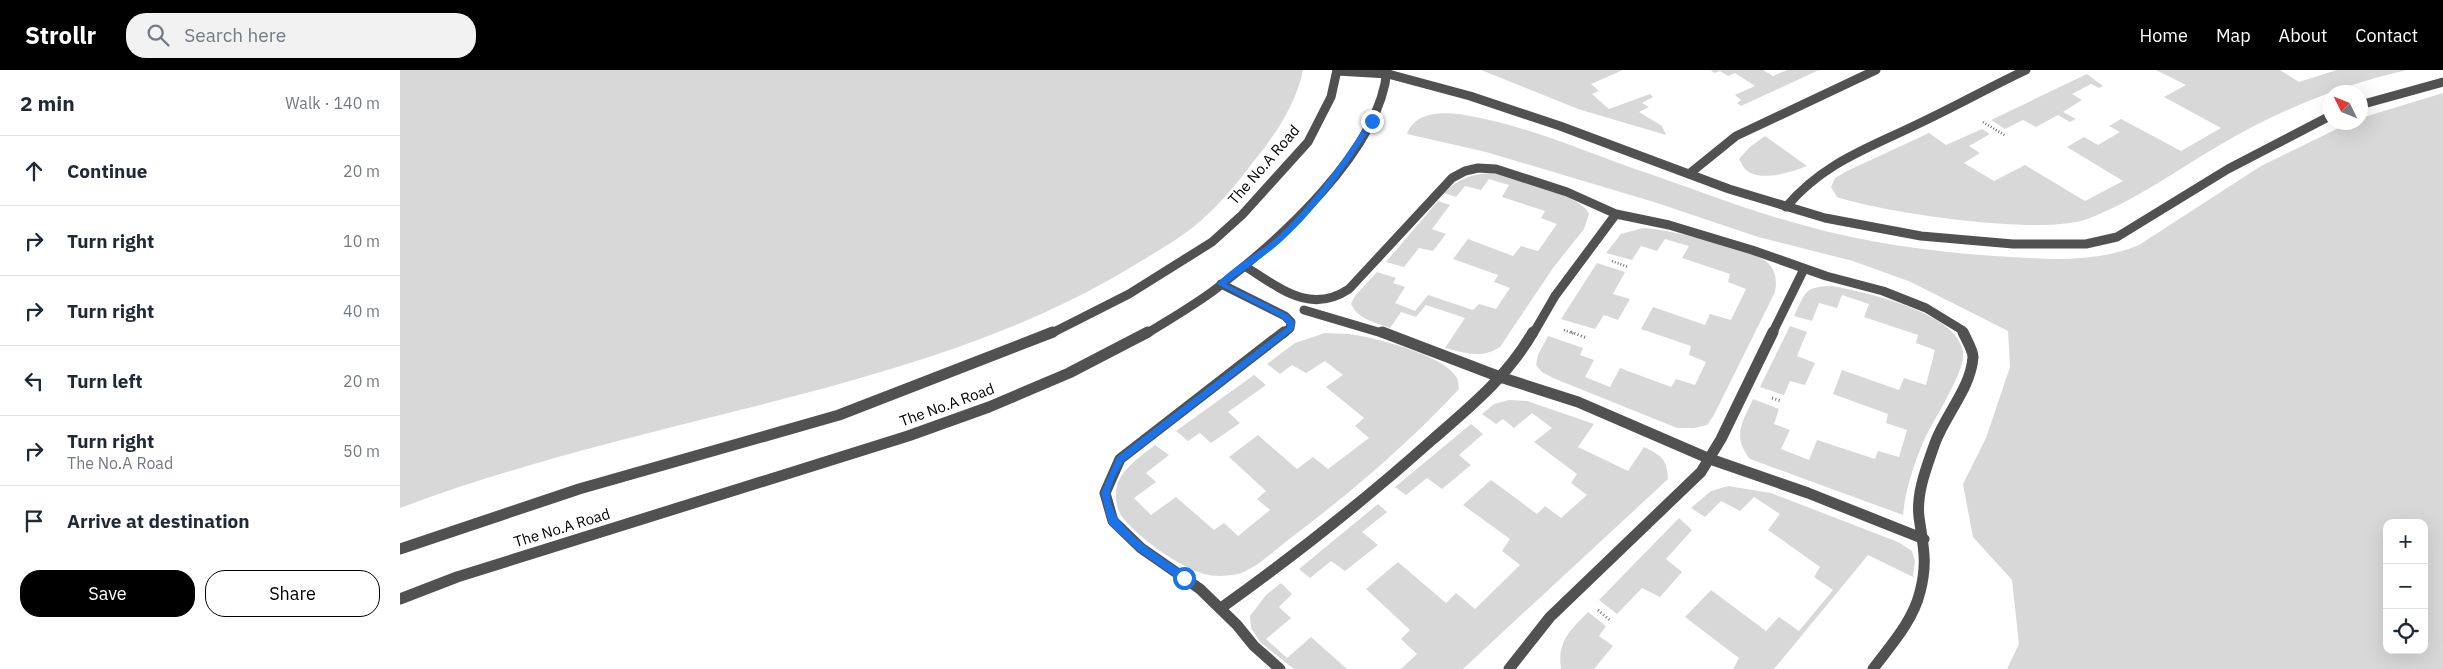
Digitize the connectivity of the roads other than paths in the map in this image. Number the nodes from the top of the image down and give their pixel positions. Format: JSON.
{"nodes":[{"id":1,"x":1337,"y":70,"type":"edge"},
{"id":2,"x":1876,"y":70,"type":"edge"},
{"id":3,"x":2026,"y":70,"type":"edge"},
{"id":4,"x":1388,"y":72,"type":"edge"},
{"id":5,"x":2443,"y":82,"type":"edge"},
{"id":6,"x":2368,"y":102,"type":"edge"},
{"id":7,"x":2323,"y":120,"type":"edge"},
{"id":8,"x":1689,"y":174,"type":"junction"},
{"id":9,"x":1786,"y":207,"type":"junction"},
{"id":10,"x":1616,"y":214,"type":"junction"},
{"id":11,"x":1246,"y":267,"type":"junction"},
{"id":12,"x":1804,"y":269,"type":"junction"},
{"id":13,"x":1221,"y":284,"type":"junction"},
{"id":14,"x":1320,"y":301,"type":"junction"},
{"id":15,"x":1304,"y":310,"type":"junction"},
{"id":16,"x":1291,"y":322,"type":"junction"},
{"id":17,"x":1500,"y":377,"type":"junction"},
{"id":18,"x":1710,"y":459,"type":"junction"},
{"id":19,"x":1924,"y":538,"type":"junction"},
{"id":20,"x":400,"y":550,"type":"edge"},
{"id":21,"x":400,"y":599,"type":"edge"},
{"id":22,"x":1221,"y":608,"type":"junction"},
{"id":23,"x":1280,"y":669,"type":"edge"},
{"id":24,"x":1508,"y":669,"type":"edge"},
{"id":25,"x":1873,"y":669,"type":"edge"}],
"edges":[{"from":1,"to":4,"type":"street"},
{"from":1,"to":20,"type":"street","name":"The No.A Road"},
{"from":2,"to":8,"type":"street"},
{"from":3,"to":9,"type":"street"},
{"from":4,"to":8,"type":"street"},
{"from":4,"to":11,"type":"street","name":"The No.A Road"},
{"from":5,"to":6,"type":"street"},
{"from":7,"to":9,"type":"street"},
{"from":8,"to":9,"type":"street"},
{"from":10,"to":12,"type":"street"},
{"from":10,"to":14,"type":"street"},
{"from":10,"to":17,"type":"street"},
{"from":11,"to":13,"type":"street","name":"The No.A Road"},
{"from":11,"to":14,"type":"street"},
{"from":12,"to":18,"type":"street"},
{"from":12,"to":19,"type":"street"},
{"from":13,"to":16,"type":"street"},
{"from":13,"to":21,"type":"street","name":"The No.A Road"},
{"from":14,"to":15,"type":"street"},
{"from":15,"to":16,"type":"street"},
{"from":15,"to":17,"type":"street"},
{"from":16,"to":22,"type":"street"},
{"from":17,"to":18,"type":"street"},
{"from":17,"to":22,"type":"street"},
{"from":18,"to":19,"type":"street"},
{"from":18,"to":24,"type":"street"},
{"from":19,"to":25,"type":"street"},
{"from":22,"to":23,"type":"street"}]}
